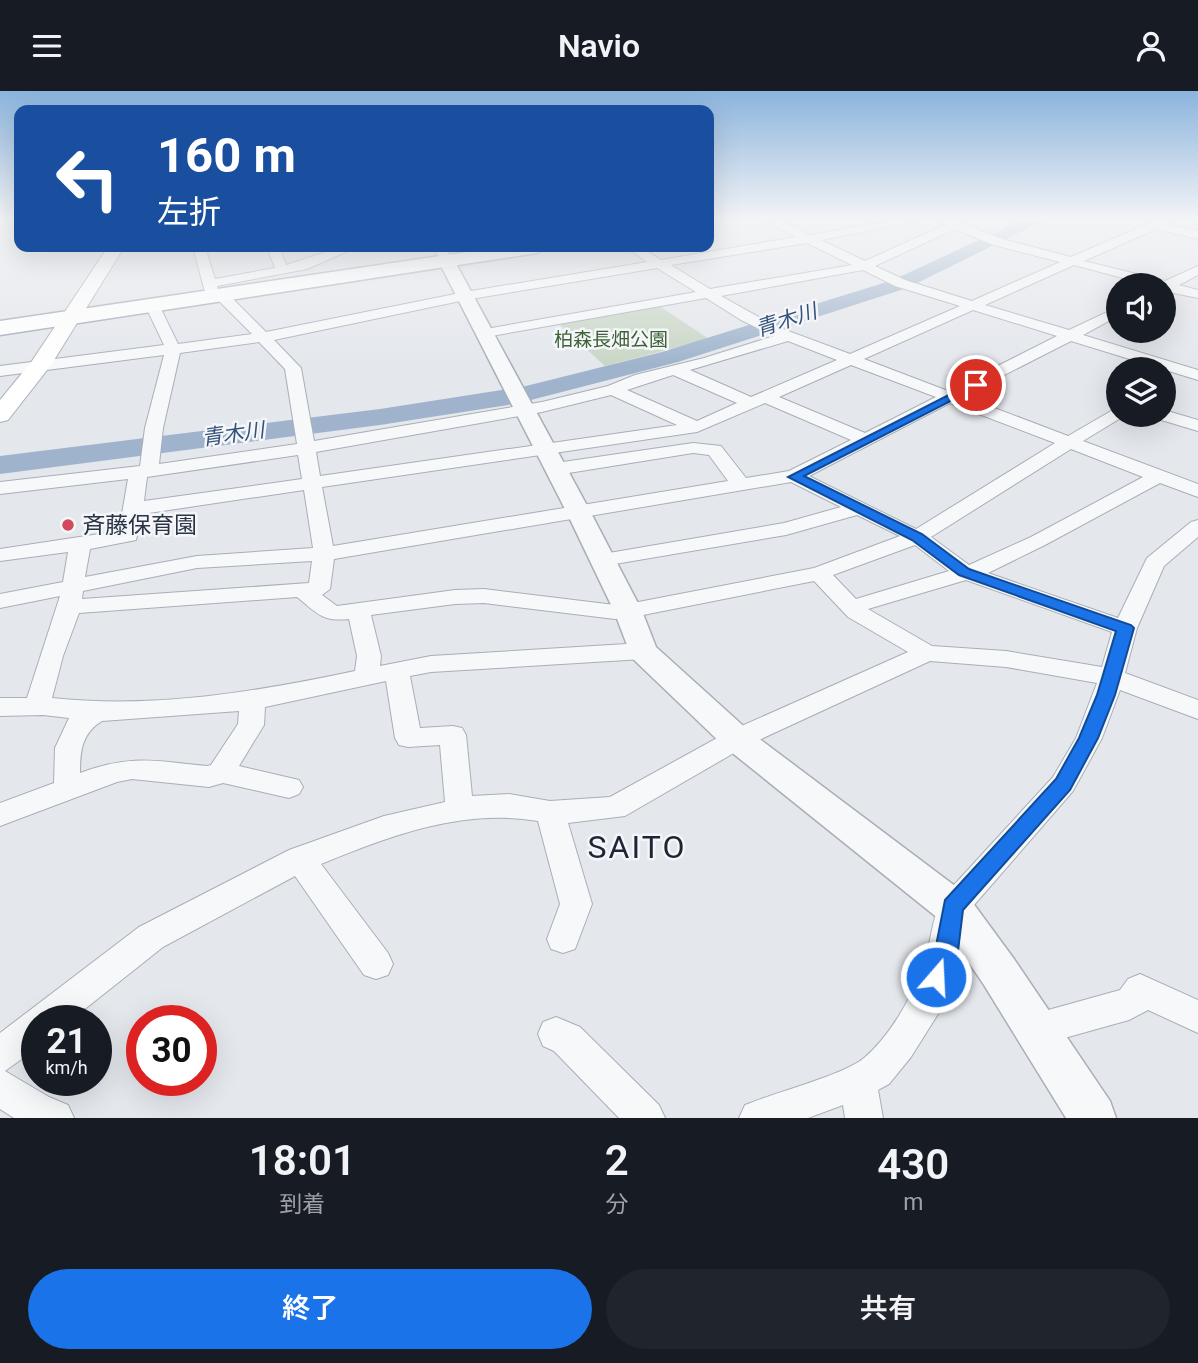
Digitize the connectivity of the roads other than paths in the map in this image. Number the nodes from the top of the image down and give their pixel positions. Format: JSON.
{"nodes":[{"id":1,"x":102,"y":269,"type":"edge"},
{"id":2,"x":206,"y":269,"type":"edge"},
{"id":3,"x":286,"y":269,"type":"edge"},
{"id":4,"x":347,"y":269,"type":"edge"},
{"id":5,"x":451,"y":269,"type":"edge"},
{"id":6,"x":631,"y":269,"type":"edge"},
{"id":7,"x":669,"y":269,"type":"edge"},
{"id":8,"x":849,"y":269,"type":"edge"},
{"id":9,"x":871,"y":269,"type":"edge"},
{"id":10,"x":1055,"y":269,"type":"edge"},
{"id":11,"x":282,"y":270,"type":"joint"},
{"id":12,"x":1198,"y":270,"type":"edge"},
{"id":13,"x":1176,"y":280,"type":"edge"},
{"id":14,"x":1176,"y":289,"type":"edge"},
{"id":15,"x":214,"y":291,"type":"junction"},
{"id":16,"x":709,"y":294,"type":"junction"},
{"id":17,"x":1198,"y":294,"type":"edge"},
{"id":18,"x":464,"y":296,"type":"junction"},
{"id":19,"x":152,"y":305,"type":"junction"},
{"id":20,"x":973,"y":306,"type":"junction"},
{"id":21,"x":72,"y":317,"type":"junction"},
{"id":22,"x":1106,"y":317,"type":"edge"},
{"id":23,"x":0,"y":328,"type":"edge"},
{"id":24,"x":486,"y":333,"type":"junction"},
{"id":25,"x":788,"y":336,"type":"junction"},
{"id":26,"x":1071,"y":336,"type":"junction"},
{"id":27,"x":262,"y":337,"type":"junction"},
{"id":28,"x":173,"y":348,"type":"junction"},
{"id":29,"x":849,"y":359,"type":"junction"},
{"id":30,"x":1198,"y":361,"type":"edge"},
{"id":31,"x":40,"y":365,"type":"junction"},
{"id":32,"x":674,"y":369,"type":"junction"},
{"id":33,"x":0,"y":371,"type":"edge"},
{"id":34,"x":1191,"y":372,"type":"edge"},
{"id":35,"x":613,"y":390,"type":"junction"},
{"id":36,"x":953,"y":397,"type":"junction"},
{"id":37,"x":758,"y":400,"type":"junction"},
{"id":38,"x":525,"y":410,"type":"junction"},
{"id":39,"x":0,"y":415,"type":"edge"},
{"id":40,"x":1176,"y":419,"type":"edge"},
{"id":41,"x":1106,"y":420,"type":"edge"},
{"id":42,"x":1198,"y":426,"type":"edge"},
{"id":43,"x":697,"y":427,"type":"junction"},
{"id":44,"x":867,"y":440,"type":"junction"},
{"id":45,"x":1070,"y":443,"type":"junction"},
{"id":46,"x":306,"y":448,"type":"junction"},
{"id":47,"x":551,"y":459,"type":"junction"},
{"id":48,"x":144,"y":472,"type":"junction"},
{"id":49,"x":1159,"y":476,"type":"junction"},
{"id":50,"x":794,"y":477,"type":"junction"},
{"id":51,"x":314,"y":483,"type":"junction"},
{"id":52,"x":741,"y":485,"type":"junction"},
{"id":53,"x":0,"y":488,"type":"edge"},
{"id":54,"x":1198,"y":491,"type":"edge"},
{"id":55,"x":859,"y":508,"type":"junction"},
{"id":56,"x":133,"y":509,"type":"junction"},
{"id":57,"x":579,"y":513,"type":"junction"},
{"id":58,"x":1198,"y":526,"type":"edge"},
{"id":59,"x":917,"y":537,"type":"junction"},
{"id":60,"x":80,"y":544,"type":"junction"},
{"id":61,"x":324,"y":554,"type":"junction"},
{"id":62,"x":0,"y":555,"type":"edge"},
{"id":63,"x":603,"y":560,"type":"junction"},
{"id":64,"x":964,"y":572,"type":"junction"},
{"id":65,"x":819,"y":573,"type":"junction"},
{"id":66,"x":303,"y":591,"type":"junction"},
{"id":67,"x":71,"y":597,"type":"junction"},
{"id":68,"x":0,"y":601,"type":"edge"},
{"id":69,"x":852,"y":607,"type":"junction"},
{"id":70,"x":628,"y":611,"type":"junction"},
{"id":71,"x":359,"y":612,"type":"junction"},
{"id":72,"x":1125,"y":628,"type":"junction"},
{"id":73,"x":643,"y":651,"type":"junction"},
{"id":74,"x":928,"y":653,"type":"junction"},
{"id":75,"x":397,"y":671,"type":"junction"},
{"id":76,"x":1111,"y":677,"type":"junction"},
{"id":77,"x":367,"y":679,"type":"junction"},
{"id":78,"x":253,"y":701,"type":"junction"},
{"id":79,"x":0,"y":707,"type":"edge"},
{"id":80,"x":37,"y":707,"type":"junction"},
{"id":81,"x":1198,"y":710,"type":"edge"},
{"id":82,"x":96,"y":712,"type":"junction"},
{"id":83,"x":737,"y":739,"type":"junction"},
{"id":84,"x":221,"y":772,"type":"junction"},
{"id":85,"x":289,"y":787,"type":"dead end"},
{"id":86,"x":69,"y":788,"type":"junction"},
{"id":87,"x":464,"y":808,"type":"junction"},
{"id":88,"x":550,"y":812,"type":"junction"},
{"id":89,"x":0,"y":815,"type":"edge"},
{"id":90,"x":300,"y":859,"type":"junction"},
{"id":91,"x":953,"y":907,"type":"junction"},
{"id":92,"x":562,"y":939,"type":"dead end"},
{"id":93,"x":376,"y":964,"type":"dead end"},
{"id":94,"x":63,"y":1005,"type":"edge"},
{"id":95,"x":1198,"y":1017,"type":"edge"},
{"id":96,"x":1035,"y":1029,"type":"junction"},
{"id":97,"x":556,"y":1034,"type":"dead end"},
{"id":98,"x":21,"y":1039,"type":"edge"},
{"id":99,"x":0,"y":1055,"type":"edge"},
{"id":100,"x":858,"y":1081,"type":"junction"},
{"id":101,"x":0,"y":1087,"type":"edge"},
{"id":102,"x":45,"y":1117,"type":"edge"},
{"id":103,"x":646,"y":1118,"type":"edge"},
{"id":104,"x":758,"y":1118,"type":"edge"},
{"id":105,"x":864,"y":1118,"type":"edge"},
{"id":106,"x":1093,"y":1118,"type":"edge"}],
"edges":[{"from":1,"to":21,"type":"main road"},
{"from":2,"to":15,"type":"street"},
{"from":3,"to":11,"type":"street"},
{"from":4,"to":15,"type":"main road"},
{"from":5,"to":18,"type":"street"},
{"from":6,"to":18,"type":"street"},
{"from":7,"to":16,"type":"street"},
{"from":8,"to":16,"type":"street"},
{"from":9,"to":20,"type":"street"},
{"from":10,"to":20,"type":"street"},
{"from":11,"to":15,"type":"street"},
{"from":12,"to":13,"type":"street"},
{"from":14,"to":17,"type":"street"},
{"from":15,"to":19,"type":"main road"},
{"from":15,"to":27,"type":"street"},
{"from":16,"to":24,"type":"street"},
{"from":16,"to":25,"type":"street"},
{"from":18,"to":24,"type":"street"},
{"from":18,"to":27,"type":"street"},
{"from":19,"to":21,"type":"main road"},
{"from":19,"to":28,"type":"street"},
{"from":20,"to":26,"type":"street"},
{"from":20,"to":29,"type":"street"},
{"from":21,"to":23,"type":"main road"},
{"from":21,"to":31,"type":"main road"},
{"from":22,"to":26,"type":"street"},
{"from":24,"to":38,"type":"street"},
{"from":25,"to":29,"type":"street"},
{"from":25,"to":32,"type":"street"},
{"from":26,"to":34,"type":"street"},
{"from":26,"to":36,"type":"street"},
{"from":27,"to":28,"type":"street"},
{"from":27,"to":46,"type":"street"},
{"from":28,"to":31,"type":"street"},
{"from":28,"to":48,"type":"street"},
{"from":29,"to":36,"type":"street"},
{"from":29,"to":37,"type":"street"},
{"from":30,"to":34,"type":"street"},
{"from":31,"to":33,"type":"street"},
{"from":31,"to":39,"type":"main road"},
{"from":32,"to":35,"type":"street"},
{"from":32,"to":37,"type":"street"},
{"from":35,"to":38,"type":"street"},
{"from":35,"to":43,"type":"street"},
{"from":36,"to":44,"type":"street"},
{"from":36,"to":45,"type":"street"},
{"from":37,"to":43,"type":"street"},
{"from":37,"to":44,"type":"street"},
{"from":38,"to":46,"type":"street"},
{"from":38,"to":47,"type":"street"},
{"from":40,"to":42,"type":"street"},
{"from":41,"to":45,"type":"street"},
{"from":43,"to":47,"type":"street"},
{"from":44,"to":50,"type":"street"},
{"from":45,"to":49,"type":"street"},
{"from":45,"to":59,"type":"street"},
{"from":46,"to":48,"type":"street"},
{"from":46,"to":51,"type":"street"},
{"from":47,"to":51,"type":"street"},
{"from":47,"to":52,"type":"street"},
{"from":47,"to":57,"type":"street"},
{"from":48,"to":53,"type":"street"},
{"from":48,"to":56,"type":"street"},
{"from":49,"to":54,"type":"street"},
{"from":49,"to":64,"type":"street"},
{"from":50,"to":52,"type":"street"},
{"from":50,"to":55,"type":"street"},
{"from":51,"to":56,"type":"street"},
{"from":51,"to":61,"type":"street"},
{"from":52,"to":57,"type":"street"},
{"from":55,"to":59,"type":"street"},
{"from":55,"to":63,"type":"street"},
{"from":56,"to":60,"type":"street"},
{"from":57,"to":61,"type":"street"},
{"from":57,"to":63,"type":"street"},
{"from":58,"to":72,"type":"street"},
{"from":59,"to":64,"type":"street"},
{"from":59,"to":65,"type":"street"},
{"from":60,"to":62,"type":"street"},
{"from":60,"to":67,"type":"street"},
{"from":61,"to":66,"type":"street"},
{"from":61,"to":67,"type":"street"},
{"from":63,"to":70,"type":"street"},
{"from":64,"to":69,"type":"street"},
{"from":64,"to":72,"type":"street"},
{"from":65,"to":69,"type":"street"},
{"from":65,"to":70,"type":"street"},
{"from":66,"to":67,"type":"street"},
{"from":66,"to":71,"type":"street"},
{"from":67,"to":68,"type":"street"},
{"from":67,"to":80,"type":"street"},
{"from":69,"to":74,"type":"street"},
{"from":70,"to":71,"type":"street"},
{"from":70,"to":73,"type":"street"},
{"from":71,"to":77,"type":"street"},
{"from":72,"to":76,"type":"street"},
{"from":73,"to":75,"type":"street"},
{"from":73,"to":83,"type":"street"},
{"from":74,"to":76,"type":"street"},
{"from":74,"to":83,"type":"street"},
{"from":75,"to":77,"type":"street"},
{"from":75,"to":87,"type":"street"},
{"from":76,"to":81,"type":"street"},
{"from":76,"to":91,"type":"street"},
{"from":77,"to":78,"type":"street"},
{"from":78,"to":82,"type":"street"},
{"from":78,"to":84,"type":"street"},
{"from":79,"to":80,"type":"street"},
{"from":80,"to":82,"type":"street"},
{"from":82,"to":86,"type":"street"},
{"from":83,"to":88,"type":"street"},
{"from":83,"to":91,"type":"street"},
{"from":84,"to":85,"type":"street"},
{"from":84,"to":86,"type":"street"},
{"from":86,"to":89,"type":"street"},
{"from":87,"to":88,"type":"street"},
{"from":87,"to":90,"type":"street"},
{"from":88,"to":92,"type":"street"},
{"from":90,"to":93,"type":"street"},
{"from":90,"to":94,"type":"street"},
{"from":91,"to":96,"type":"street"},
{"from":91,"to":100,"type":"street"},
{"from":95,"to":96,"type":"street"},
{"from":96,"to":106,"type":"street"},
{"from":97,"to":103,"type":"street"},
{"from":98,"to":99,"type":"street"},
{"from":100,"to":104,"type":"street"},
{"from":100,"to":105,"type":"street"},
{"from":101,"to":102,"type":"street"}]}
